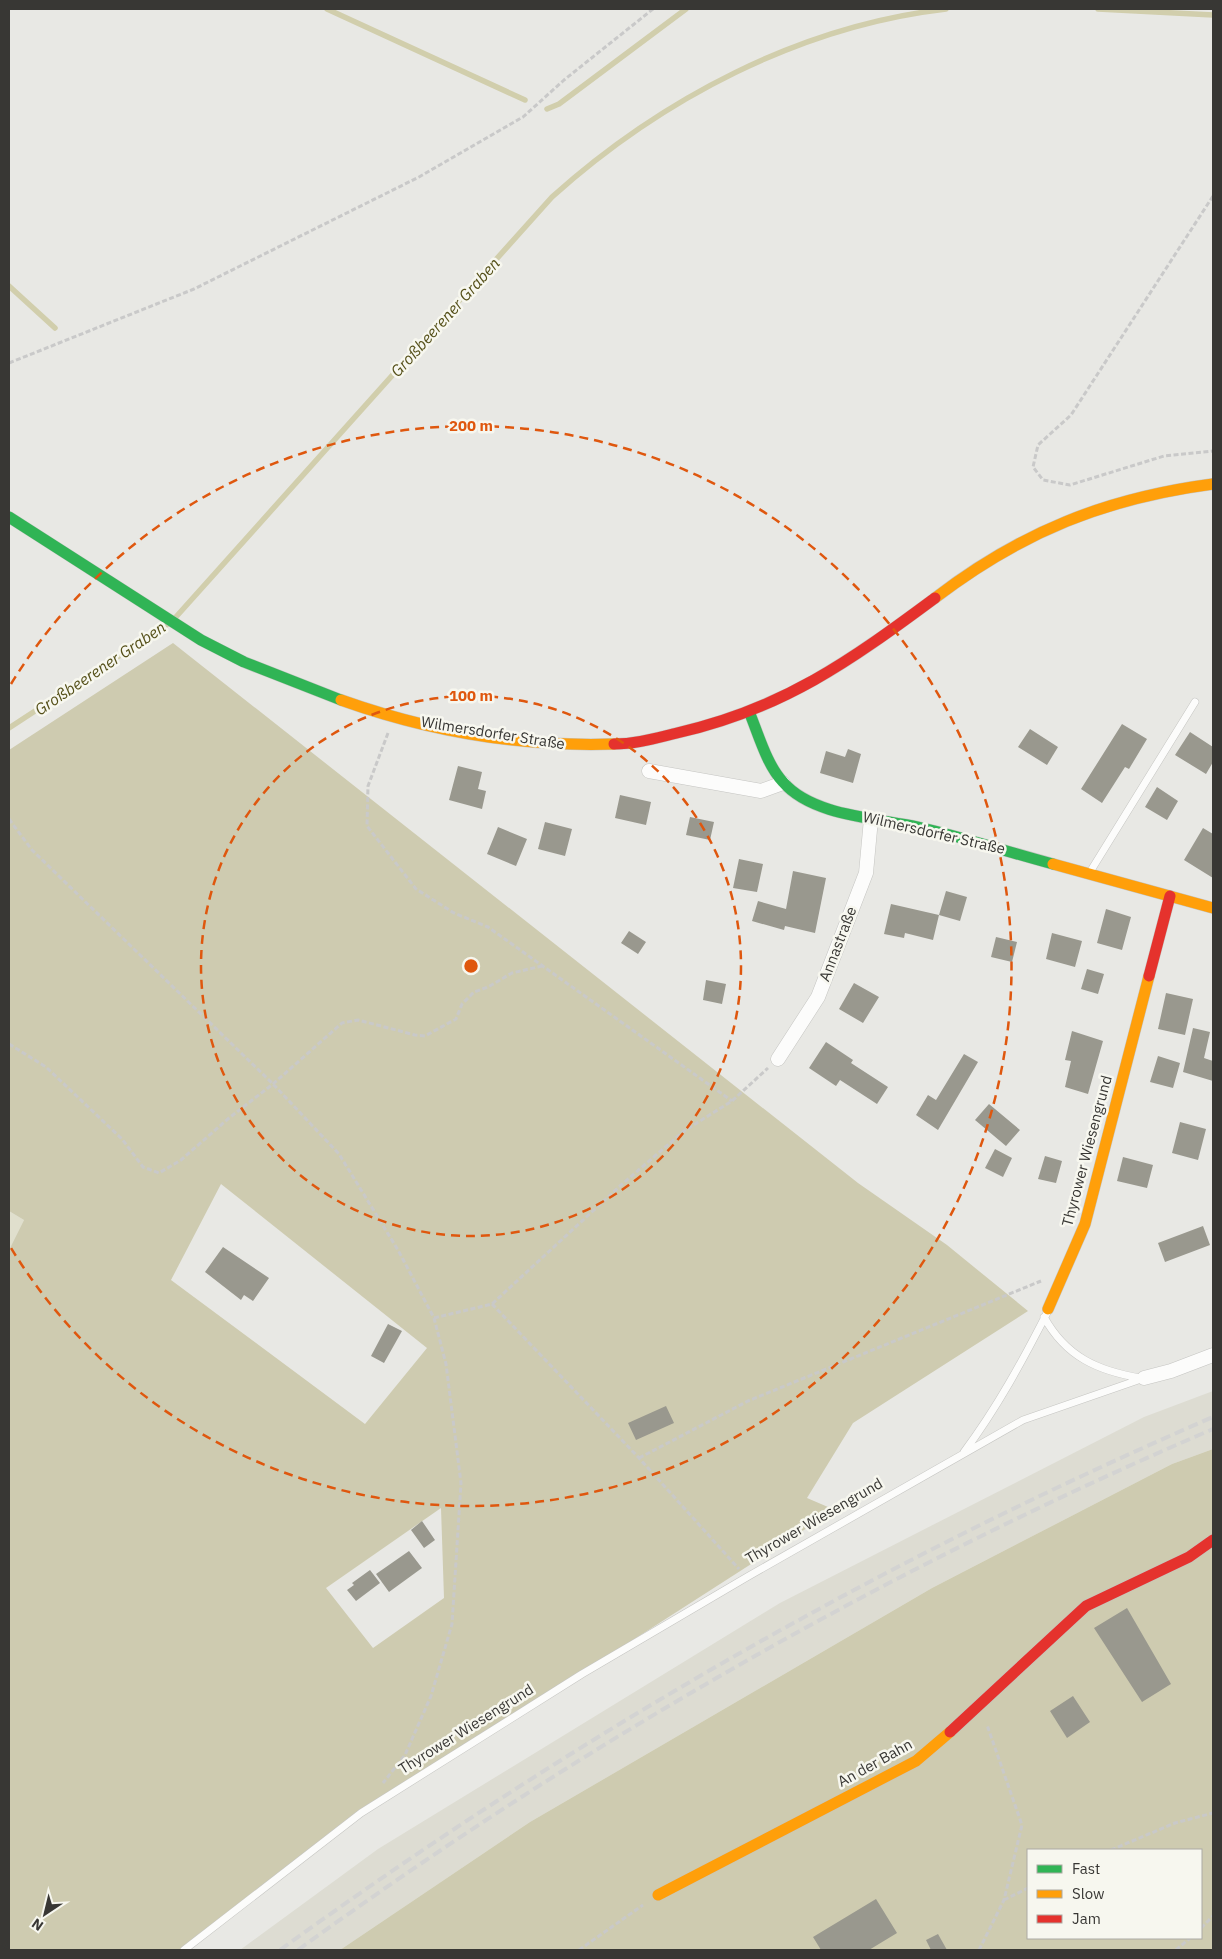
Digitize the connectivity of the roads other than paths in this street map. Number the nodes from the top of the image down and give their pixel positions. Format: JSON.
{"nodes":[{"id":1,"x":1213,"y":484,"type":"edge"},
{"id":2,"x":9,"y":518,"type":"edge"},
{"id":3,"x":1195,"y":702,"type":"dead end"},
{"id":4,"x":750,"y":714,"type":"junction"},
{"id":5,"x":649,"y":771,"type":"dead end"},
{"id":6,"x":783,"y":783,"type":"junction"},
{"id":7,"x":871,"y":819,"type":"junction"},
{"id":8,"x":1090,"y":872,"type":"junction"},
{"id":9,"x":1170,"y":896,"type":"junction"},
{"id":10,"x":1213,"y":908,"type":"edge"},
{"id":11,"x":778,"y":1059,"type":"road end"},
{"id":12,"x":1046,"y":1313,"type":"junction"},
{"id":13,"x":1213,"y":1355,"type":"edge"},
{"id":14,"x":1144,"y":1378,"type":"junction"},
{"id":15,"x":962,"y":1454,"type":"junction"},
{"id":16,"x":1213,"y":1540,"type":"edge"},
{"id":17,"x":658,"y":1895,"type":"road end"},
{"id":18,"x":184,"y":1950,"type":"edge"}],
"edges":[{"from":1,"to":4,"type":"street"},
{"from":2,"to":4,"type":"street","name":"Wilmersdorfer Straße"},
{"from":3,"to":8,"type":"lane"},
{"from":4,"to":6,"type":"street","name":"Wilmersdorfer Straße"},
{"from":5,"to":6,"type":"street"},
{"from":6,"to":7,"type":"street","name":"Wilmersdorfer Straße"},
{"from":7,"to":8,"type":"street","name":"Wilmersdorfer Straße"},
{"from":7,"to":11,"type":"street","name":"Annastraße"},
{"from":8,"to":9,"type":"street","name":"Wilmersdorfer Straße"},
{"from":9,"to":10,"type":"street","name":"Wilmersdorfer Straße"},
{"from":9,"to":12,"type":"street","name":"Thyrower Wiesengrund"},
{"from":12,"to":14,"type":"lane"},
{"from":12,"to":15,"type":"lane","name":"Thyrower Wiesengrund"},
{"from":13,"to":14,"type":"street"},
{"from":14,"to":15,"type":"lane"},
{"from":15,"to":18,"type":"lane","name":"Thyrower Wiesengrund"},
{"from":16,"to":17,"type":"street","name":"An der Bahn"}]}
